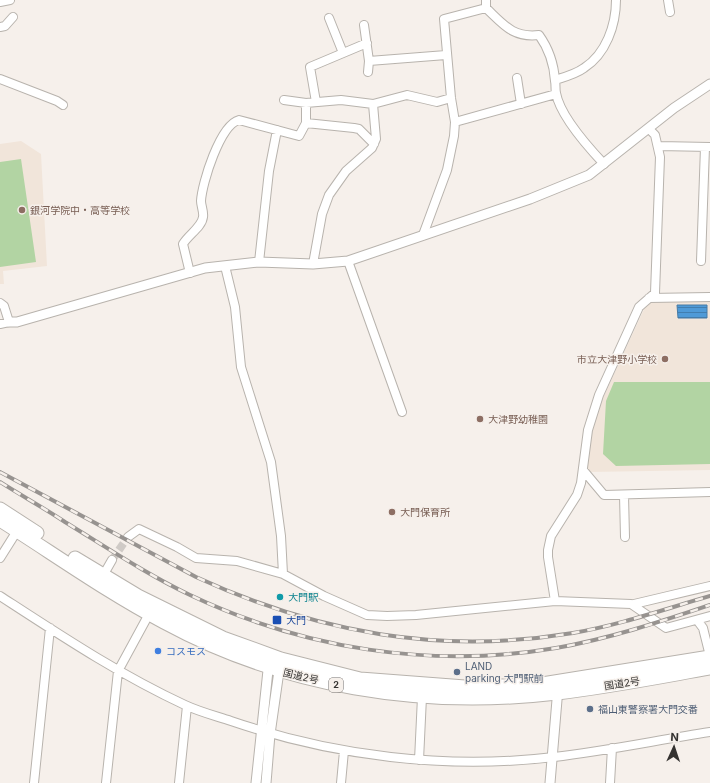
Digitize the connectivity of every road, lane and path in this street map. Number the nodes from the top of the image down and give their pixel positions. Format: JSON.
{"nodes":[{"id":1,"x":10,"y":0,"type":"edge"},
{"id":2,"x":616,"y":0,"type":"edge"},
{"id":3,"x":668,"y":0,"type":"edge"},
{"id":4,"x":0,"y":2,"type":"edge"},
{"id":5,"x":486,"y":4,"type":"edge"},
{"id":6,"x":670,"y":12,"type":"dead end"},
{"id":7,"x":13,"y":17,"type":"dead end"},
{"id":8,"x":329,"y":18,"type":"dead end"},
{"id":9,"x":364,"y":25,"type":"dead end"},
{"id":10,"x":0,"y":27,"type":"edge"},
{"id":11,"x":367,"y":43,"type":"junction"},
{"id":12,"x":343,"y":53,"type":"junction"},
{"id":13,"x":446,"y":55,"type":"junction"},
{"id":14,"x":369,"y":61,"type":"junction"},
{"id":15,"x":368,"y":72,"type":"dead end"},
{"id":16,"x":517,"y":78,"type":"dead end"},
{"id":17,"x":0,"y":79,"type":"edge"},
{"id":18,"x":555,"y":80,"type":"junction"},
{"id":19,"x":710,"y":84,"type":"edge"},
{"id":20,"x":556,"y":94,"type":"junction"},
{"id":21,"x":451,"y":98,"type":"junction"},
{"id":22,"x":284,"y":100,"type":"dead end"},
{"id":23,"x":316,"y":102,"type":"junction"},
{"id":24,"x":306,"y":103,"type":"junction"},
{"id":25,"x":373,"y":104,"type":"junction"},
{"id":26,"x":521,"y":104,"type":"junction"},
{"id":27,"x":63,"y":105,"type":"dead end"},
{"id":28,"x":455,"y":122,"type":"junction"},
{"id":29,"x":306,"y":124,"type":"junction"},
{"id":30,"x":649,"y":129,"type":"junction"},
{"id":31,"x":277,"y":130,"type":"junction"},
{"id":32,"x":374,"y":144,"type":"junction"},
{"id":33,"x":659,"y":146,"type":"junction"},
{"id":34,"x":708,"y":147,"type":"edge"},
{"id":35,"x":604,"y":164,"type":"junction"},
{"id":36,"x":707,"y":211,"type":"edge"},
{"id":37,"x":423,"y":235,"type":"junction"},
{"id":38,"x":348,"y":261,"type":"junction"},
{"id":39,"x":701,"y":261,"type":"dead end"},
{"id":40,"x":259,"y":262,"type":"junction"},
{"id":41,"x":313,"y":264,"type":"junction"},
{"id":42,"x":225,"y":266,"type":"junction"},
{"id":43,"x":190,"y":273,"type":"junction"},
{"id":44,"x":710,"y":297,"type":"edge"},
{"id":45,"x":649,"y":298,"type":"junction"},
{"id":46,"x":0,"y":304,"type":"edge"},
{"id":47,"x":4,"y":323,"type":"edge"},
{"id":48,"x":402,"y":412,"type":"dead end"},
{"id":49,"x":583,"y":470,"type":"junction"},
{"id":50,"x":710,"y":492,"type":"edge"},
{"id":51,"x":624,"y":495,"type":"junction"},
{"id":52,"x":0,"y":509,"type":"edge"},
{"id":53,"x":0,"y":520,"type":"edge"},
{"id":54,"x":17,"y":531,"type":"junction"},
{"id":55,"x":625,"y":536,"type":"dead end"},
{"id":56,"x":128,"y":537,"type":"tunnel mouth"},
{"id":57,"x":0,"y":558,"type":"edge"},
{"id":58,"x":112,"y":560,"type":"tunnel mouth"},
{"id":59,"x":104,"y":574,"type":"junction"},
{"id":60,"x":283,"y":574,"type":"junction"},
{"id":61,"x":710,"y":586,"type":"edge"},
{"id":62,"x":0,"y":596,"type":"edge"},
{"id":63,"x":555,"y":601,"type":"junction"},
{"id":64,"x":634,"y":604,"type":"junction"},
{"id":65,"x":149,"y":614,"type":"junction"},
{"id":66,"x":710,"y":616,"type":"edge"},
{"id":67,"x":697,"y":620,"type":"junction"},
{"id":68,"x":50,"y":628,"type":"junction"},
{"id":69,"x":710,"y":656,"type":"edge"},
{"id":70,"x":274,"y":663,"type":"junction"},
{"id":71,"x":710,"y":668,"type":"edge"},
{"id":72,"x":118,"y":671,"type":"junction"},
{"id":73,"x":558,"y":688,"type":"junction"},
{"id":74,"x":422,"y":697,"type":"junction"},
{"id":75,"x":186,"y":706,"type":"junction"},
{"id":76,"x":710,"y":732,"type":"edge"},
{"id":77,"x":265,"y":733,"type":"junction"},
{"id":78,"x":612,"y":748,"type":"junction"},
{"id":79,"x":344,"y":750,"type":"junction"},
{"id":80,"x":552,"y":757,"type":"junction"},
{"id":81,"x":419,"y":760,"type":"junction"},
{"id":82,"x":34,"y":783,"type":"edge"},
{"id":83,"x":106,"y":783,"type":"edge"},
{"id":84,"x":179,"y":783,"type":"edge"},
{"id":85,"x":256,"y":783,"type":"edge"},
{"id":86,"x":266,"y":783,"type":"edge"},
{"id":87,"x":341,"y":783,"type":"edge"},
{"id":88,"x":550,"y":783,"type":"edge"},
{"id":89,"x":610,"y":783,"type":"edge"}],
"edges":[{"from":1,"to":4,"type":"street"},
{"from":2,"to":18,"type":"street"},
{"from":3,"to":6,"type":"street"},
{"from":5,"to":13,"type":"street"},
{"from":5,"to":18,"type":"street"},
{"from":7,"to":10,"type":"street"},
{"from":8,"to":12,"type":"street"},
{"from":9,"to":11,"type":"street"},
{"from":11,"to":12,"type":"street"},
{"from":11,"to":14,"type":"street"},
{"from":12,"to":23,"type":"street"},
{"from":13,"to":14,"type":"street"},
{"from":13,"to":21,"type":"street"},
{"from":14,"to":15,"type":"street"},
{"from":16,"to":26,"type":"street"},
{"from":17,"to":27,"type":"street"},
{"from":18,"to":20,"type":"street"},
{"from":19,"to":30,"type":"street"},
{"from":20,"to":26,"type":"street"},
{"from":20,"to":35,"type":"street"},
{"from":21,"to":25,"type":"street"},
{"from":21,"to":28,"type":"street"},
{"from":22,"to":24,"type":"street"},
{"from":23,"to":24,"type":"street"},
{"from":23,"to":25,"type":"street"},
{"from":24,"to":29,"type":"street"},
{"from":25,"to":32,"type":"street"},
{"from":26,"to":28,"type":"street"},
{"from":28,"to":37,"type":"street"},
{"from":29,"to":31,"type":"street"},
{"from":29,"to":32,"type":"street"},
{"from":30,"to":33,"type":"street"},
{"from":30,"to":35,"type":"street"},
{"from":31,"to":40,"type":"street"},
{"from":31,"to":43,"type":"street"},
{"from":32,"to":41,"type":"street"},
{"from":33,"to":34,"type":"street"},
{"from":33,"to":45,"type":"street"},
{"from":34,"to":36,"type":"street"},
{"from":35,"to":37,"type":"street"},
{"from":36,"to":39,"type":"street"},
{"from":37,"to":38,"type":"street"},
{"from":38,"to":41,"type":"street"},
{"from":38,"to":48,"type":"street"},
{"from":40,"to":41,"type":"street"},
{"from":40,"to":42,"type":"street"},
{"from":42,"to":43,"type":"street"},
{"from":42,"to":60,"type":"street"},
{"from":43,"to":47,"type":"street"},
{"from":44,"to":45,"type":"street"},
{"from":45,"to":49,"type":"street"},
{"from":46,"to":47,"type":"street"},
{"from":49,"to":51,"type":"street"},
{"from":49,"to":63,"type":"street"},
{"from":50,"to":51,"type":"street"},
{"from":51,"to":55,"type":"street"},
{"from":52,"to":59,"type":"highway","name":"国道2号","number":"2"},
{"from":53,"to":54,"type":"highway","name":"国道2号","number":"2"},
{"from":54,"to":57,"type":"street"},
{"from":54,"to":65,"type":"highway","name":"国道2号","number":"2"},
{"from":56,"to":60,"type":"street"},
{"from":58,"to":59,"type":"street"},
{"from":59,"to":70,"type":"highway","name":"国道2号","number":"2"},
{"from":60,"to":63,"type":"street"},
{"from":61,"to":64,"type":"street"},
{"from":62,"to":68,"type":"street"},
{"from":63,"to":64,"type":"street"},
{"from":64,"to":67,"type":"street"},
{"from":65,"to":70,"type":"highway","name":"国道2号","number":"2"},
{"from":65,"to":72,"type":"street"},
{"from":66,"to":67,"type":"street"},
{"from":67,"to":69,"type":"street"},
{"from":68,"to":72,"type":"street"},
{"from":68,"to":82,"type":"street"},
{"from":69,"to":73,"type":"highway","name":"国道2号","number":"2"},
{"from":70,"to":73,"type":"highway","name":"国道2号","number":"2"},
{"from":70,"to":74,"type":"highway","name":"国道2号","number":"2"},
{"from":70,"to":77,"type":"street"},
{"from":71,"to":73,"type":"highway","name":"国道2号","number":"2"},
{"from":72,"to":75,"type":"street"},
{"from":72,"to":83,"type":"street"},
{"from":73,"to":74,"type":"highway","name":"国道2号","number":"2"},
{"from":73,"to":80,"type":"street"},
{"from":74,"to":81,"type":"street"},
{"from":75,"to":77,"type":"street"},
{"from":75,"to":84,"type":"street"},
{"from":76,"to":78,"type":"street"},
{"from":77,"to":79,"type":"street"},
{"from":77,"to":85,"type":"street"},
{"from":77,"to":86,"type":"street"},
{"from":78,"to":80,"type":"street"},
{"from":78,"to":89,"type":"street"},
{"from":79,"to":81,"type":"street"},
{"from":79,"to":87,"type":"street"},
{"from":80,"to":81,"type":"street"},
{"from":80,"to":88,"type":"street"}]}
